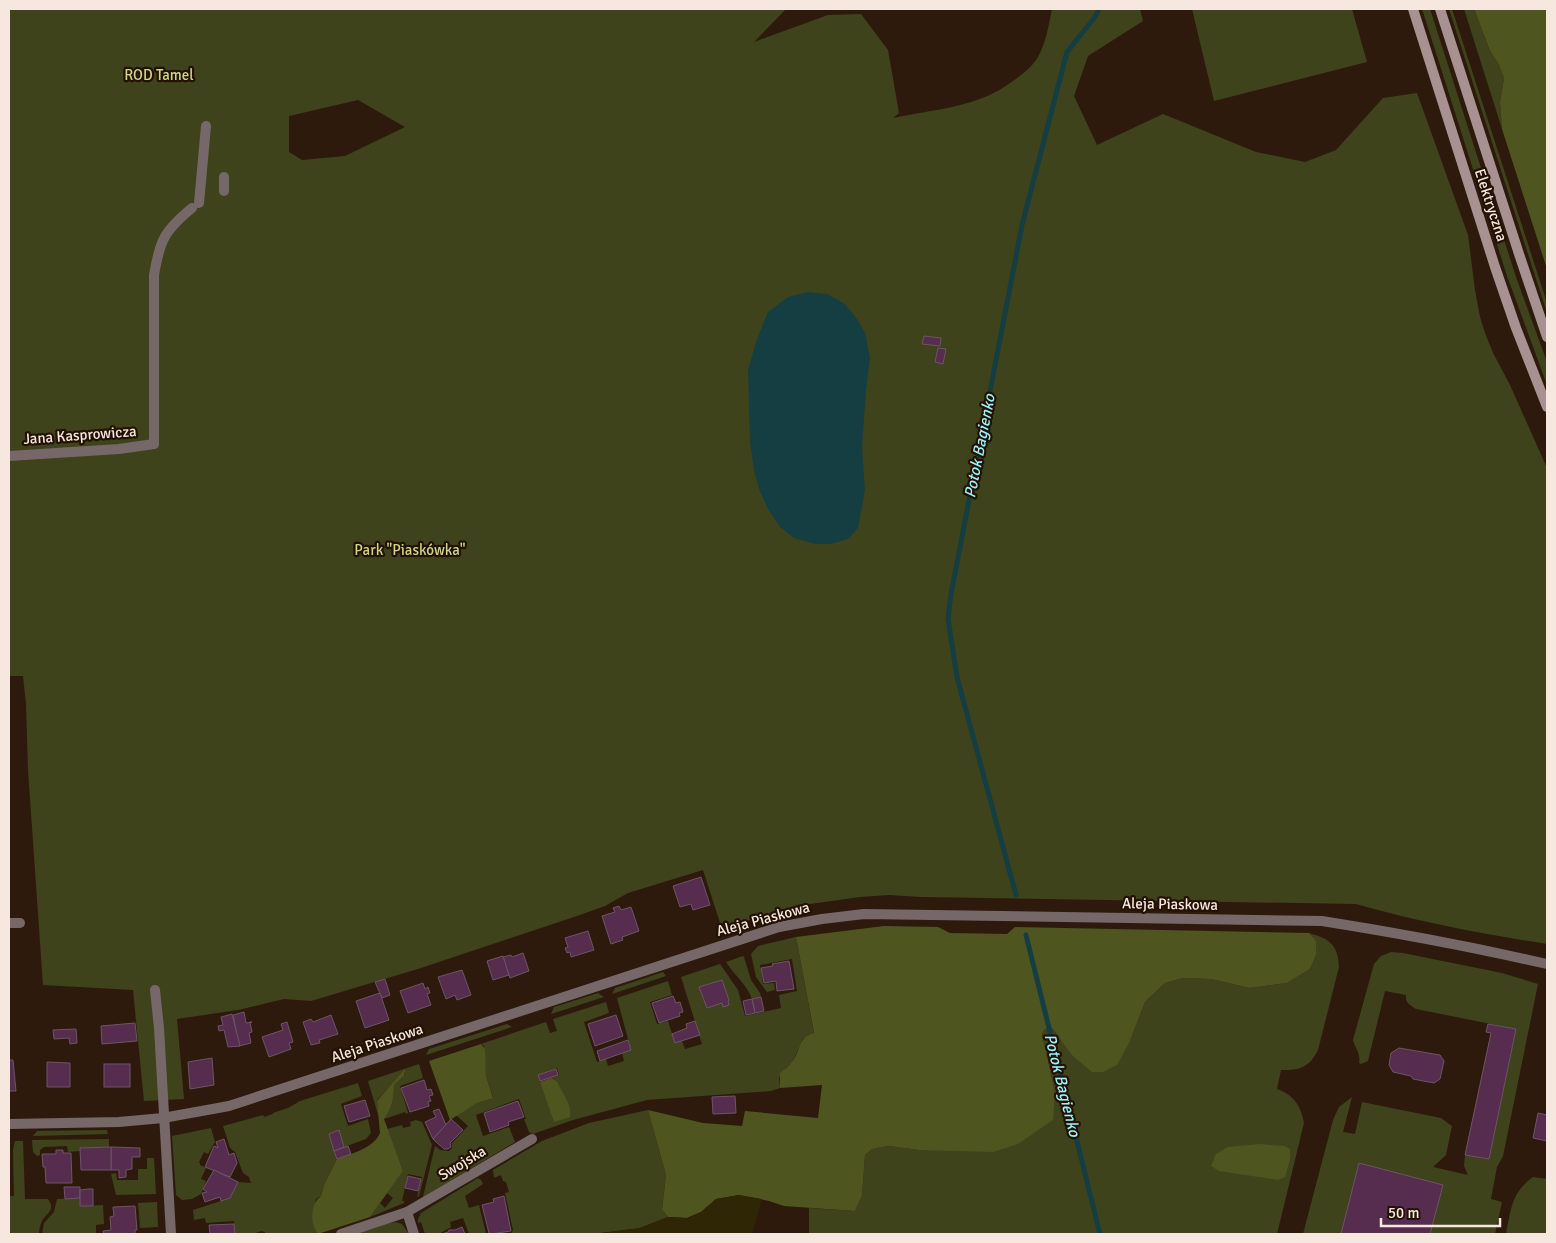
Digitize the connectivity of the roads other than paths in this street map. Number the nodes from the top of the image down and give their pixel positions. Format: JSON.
{"nodes":[{"id":1,"x":1413,"y":9,"type":"edge"},
{"id":2,"x":1440,"y":9,"type":"edge"},
{"id":3,"x":206,"y":126,"type":"dead end"},
{"id":4,"x":224,"y":177,"type":"dead end"},
{"id":5,"x":224,"y":191,"type":"dead end"},
{"id":6,"x":1547,"y":337,"type":"edge"},
{"id":7,"x":1547,"y":407,"type":"edge"},
{"id":8,"x":9,"y":456,"type":"edge"},
{"id":9,"x":9,"y":923,"type":"edge"},
{"id":10,"x":20,"y":923,"type":"dead end"},
{"id":11,"x":1547,"y":964,"type":"edge"},
{"id":12,"x":155,"y":990,"type":"dead end"},
{"id":13,"x":164,"y":1118,"type":"junction"},
{"id":14,"x":9,"y":1124,"type":"edge"},
{"id":15,"x":532,"y":1139,"type":"dead end"},
{"id":16,"x":406,"y":1212,"type":"junction"},
{"id":17,"x":171,"y":1234,"type":"edge"},
{"id":18,"x":341,"y":1234,"type":"edge"},
{"id":19,"x":414,"y":1234,"type":"edge"}],
"edges":[{"from":1,"to":7,"type":"main road","name":"Elektryczna"},
{"from":2,"to":6,"type":"main road","name":"Elektryczna"},
{"from":3,"to":8,"type":"street","name":"Jana Kasprowicza"},
{"from":4,"to":5,"type":"street"},
{"from":9,"to":10,"type":"street"},
{"from":11,"to":13,"type":"street","name":"Aleja Piaskowa"},
{"from":12,"to":13,"type":"street"},
{"from":13,"to":14,"type":"street","name":"Aleja Piaskowa"},
{"from":13,"to":17,"type":"street"},
{"from":15,"to":16,"type":"street","name":"Swojska"},
{"from":16,"to":18,"type":"street","name":"Swojska"},
{"from":16,"to":19,"type":"street"}]}
